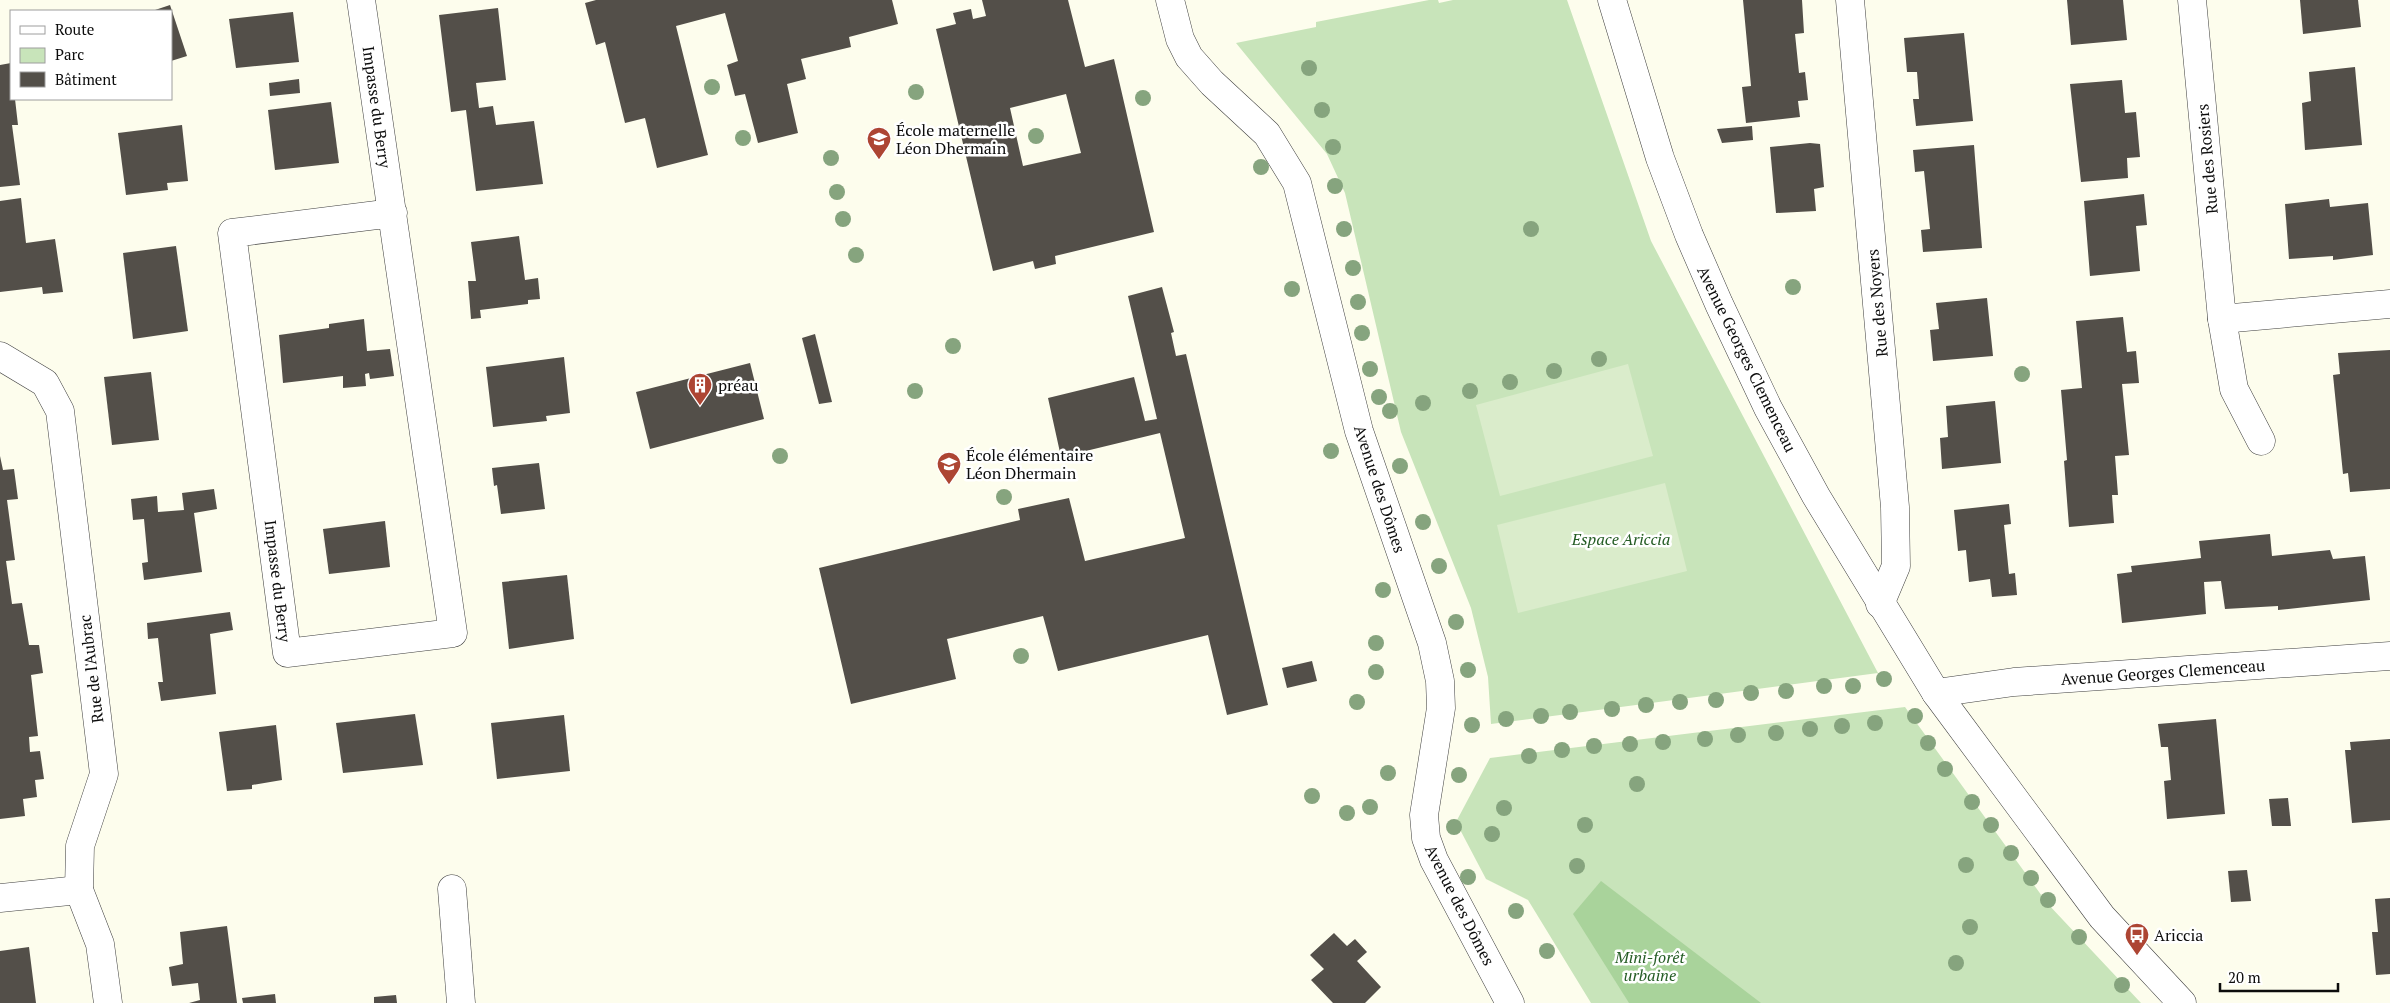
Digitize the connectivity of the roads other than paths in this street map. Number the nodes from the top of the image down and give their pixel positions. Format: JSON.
{"nodes":[{"id":1,"x":361,"y":0,"type":"edge"},
{"id":2,"x":1170,"y":0,"type":"edge"},
{"id":3,"x":1612,"y":0,"type":"edge"},
{"id":4,"x":1850,"y":0,"type":"edge"},
{"id":5,"x":2192,"y":0,"type":"edge"},
{"id":6,"x":393,"y":213,"type":"junction"},
{"id":7,"x":2390,"y":304,"type":"edge"},
{"id":8,"x":2222,"y":319,"type":"junction"},
{"id":9,"x":0,"y":356,"type":"edge"},
{"id":10,"x":2261,"y":440,"type":"dead end"},
{"id":11,"x":1880,"y":604,"type":"junction"},
{"id":12,"x":2390,"y":656,"type":"edge"},
{"id":13,"x":1936,"y":693,"type":"junction"},
{"id":14,"x":452,"y":889,"type":"dead end"},
{"id":15,"x":79,"y":890,"type":"junction"},
{"id":16,"x":0,"y":898,"type":"edge"},
{"id":17,"x":108,"y":1003,"type":"edge"},
{"id":18,"x":461,"y":1003,"type":"edge"},
{"id":19,"x":1510,"y":1003,"type":"edge"},
{"id":20,"x":2182,"y":1003,"type":"edge"}],
"edges":[{"from":1,"to":6,"type":"street","name":"Impasse du Berry"},
{"from":2,"to":19,"type":"street","name":"Avenue des Dômes"},
{"from":3,"to":11,"type":"street","name":"Avenue Georges Clemenceau"},
{"from":4,"to":11,"type":"street","name":"Rue des Noyers"},
{"from":5,"to":8,"type":"street","name":"Rue des Rosiers"},
{"from":6,"to":6,"type":"street","name":"Impasse du Berry"},
{"from":7,"to":8,"type":"street"},
{"from":8,"to":10,"type":"street","name":"Rue des Rosiers"},
{"from":9,"to":15,"type":"street","name":"Rue de l'Aubrac"},
{"from":11,"to":13,"type":"street","name":"Avenue Georges Clemenceau"},
{"from":12,"to":13,"type":"street","name":"Avenue Georges Clemenceau"},
{"from":13,"to":20,"type":"street","name":"Avenue Georges Clemenceau"},
{"from":14,"to":18,"type":"street"},
{"from":15,"to":16,"type":"street"},
{"from":15,"to":17,"type":"street","name":"Rue de l'Aubrac"}]}
